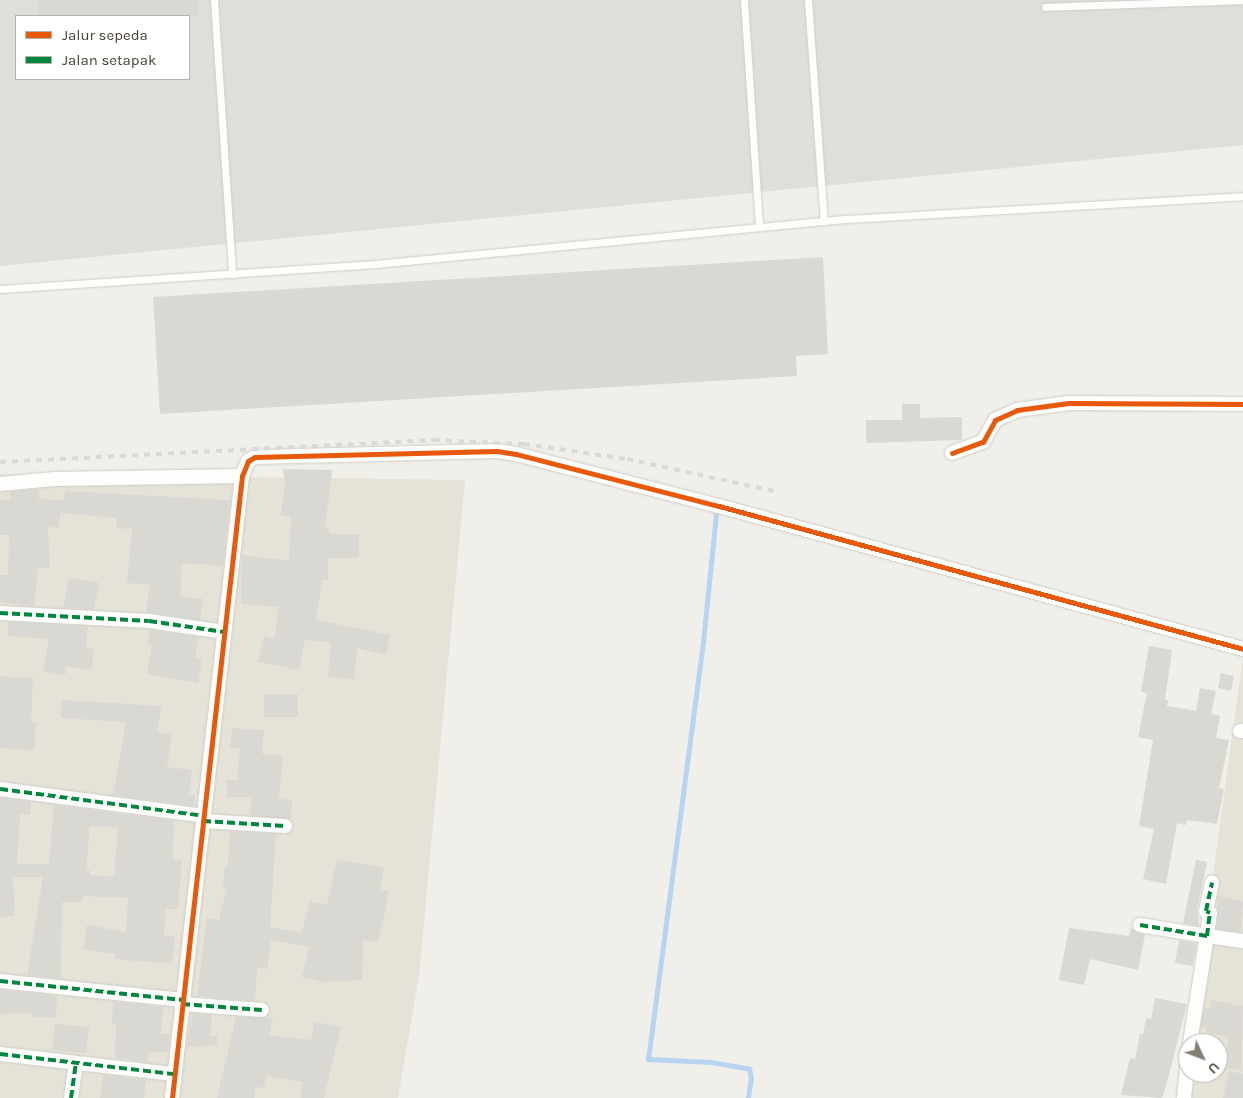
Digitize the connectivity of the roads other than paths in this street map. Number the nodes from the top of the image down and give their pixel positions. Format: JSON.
{"nodes":[{"id":1,"x":223,"y":0,"type":"edge"},
{"id":2,"x":744,"y":0,"type":"edge"},
{"id":3,"x":808,"y":0,"type":"edge"},
{"id":4,"x":1243,"y":0,"type":"edge"},
{"id":5,"x":215,"y":3,"type":"edge"},
{"id":6,"x":1045,"y":7,"type":"dead end"},
{"id":7,"x":1243,"y":196,"type":"edge"},
{"id":8,"x":824,"y":221,"type":"junction"},
{"id":9,"x":759,"y":226,"type":"junction"},
{"id":10,"x":232,"y":274,"type":"junction"},
{"id":11,"x":0,"y":289,"type":"edge"},
{"id":12,"x":1243,"y":404,"type":"edge"},
{"id":13,"x":952,"y":453,"type":"dead end"},
{"id":14,"x":242,"y":476,"type":"junction"},
{"id":15,"x":0,"y":484,"type":"edge"},
{"id":16,"x":0,"y":613,"type":"edge"},
{"id":17,"x":224,"y":632,"type":"junction"},
{"id":18,"x":1243,"y":649,"type":"edge"},
{"id":19,"x":0,"y":789,"type":"edge"},
{"id":20,"x":203,"y":819,"type":"junction"},
{"id":21,"x":286,"y":826,"type":"dead end"},
{"id":22,"x":1212,"y":883,"type":"dead end"},
{"id":23,"x":1140,"y":925,"type":"dead end"},
{"id":24,"x":1207,"y":936,"type":"junction"},
{"id":25,"x":1243,"y":941,"type":"edge"},
{"id":26,"x":0,"y":981,"type":"edge"},
{"id":27,"x":182,"y":1002,"type":"junction"},
{"id":28,"x":262,"y":1010,"type":"dead end"},
{"id":29,"x":1192,"y":1033,"type":"edge"},
{"id":30,"x":0,"y":1054,"type":"edge"},
{"id":31,"x":76,"y":1064,"type":"junction"},
{"id":32,"x":174,"y":1074,"type":"junction"},
{"id":33,"x":1186,"y":1083,"type":"edge"},
{"id":34,"x":71,"y":1098,"type":"edge"},
{"id":35,"x":172,"y":1098,"type":"edge"},
{"id":36,"x":1184,"y":1098,"type":"edge"}],
"edges":[{"from":1,"to":5,"type":"lane"},
{"from":2,"to":9,"type":"lane"},
{"from":3,"to":8,"type":"lane"},
{"from":4,"to":6,"type":"lane"},
{"from":5,"to":10,"type":"lane"},
{"from":7,"to":8,"type":"lane"},
{"from":8,"to":9,"type":"lane"},
{"from":9,"to":10,"type":"lane"},
{"from":10,"to":11,"type":"lane"},
{"from":12,"to":13,"type":"street"},
{"from":14,"to":15,"type":"street"},
{"from":14,"to":17,"type":"street"},
{"from":14,"to":18,"type":"street"},
{"from":16,"to":17,"type":"street"},
{"from":17,"to":20,"type":"street"},
{"from":19,"to":20,"type":"street"},
{"from":20,"to":21,"type":"street"},
{"from":20,"to":27,"type":"street"},
{"from":22,"to":24,"type":"street"},
{"from":23,"to":24,"type":"street"},
{"from":24,"to":25,"type":"street"},
{"from":24,"to":29,"type":"street"},
{"from":26,"to":27,"type":"street"},
{"from":27,"to":28,"type":"street"},
{"from":27,"to":32,"type":"street"},
{"from":30,"to":31,"type":"street"},
{"from":31,"to":32,"type":"street"},
{"from":31,"to":34,"type":"street"},
{"from":32,"to":35,"type":"street"},
{"from":33,"to":36,"type":"street"}]}
